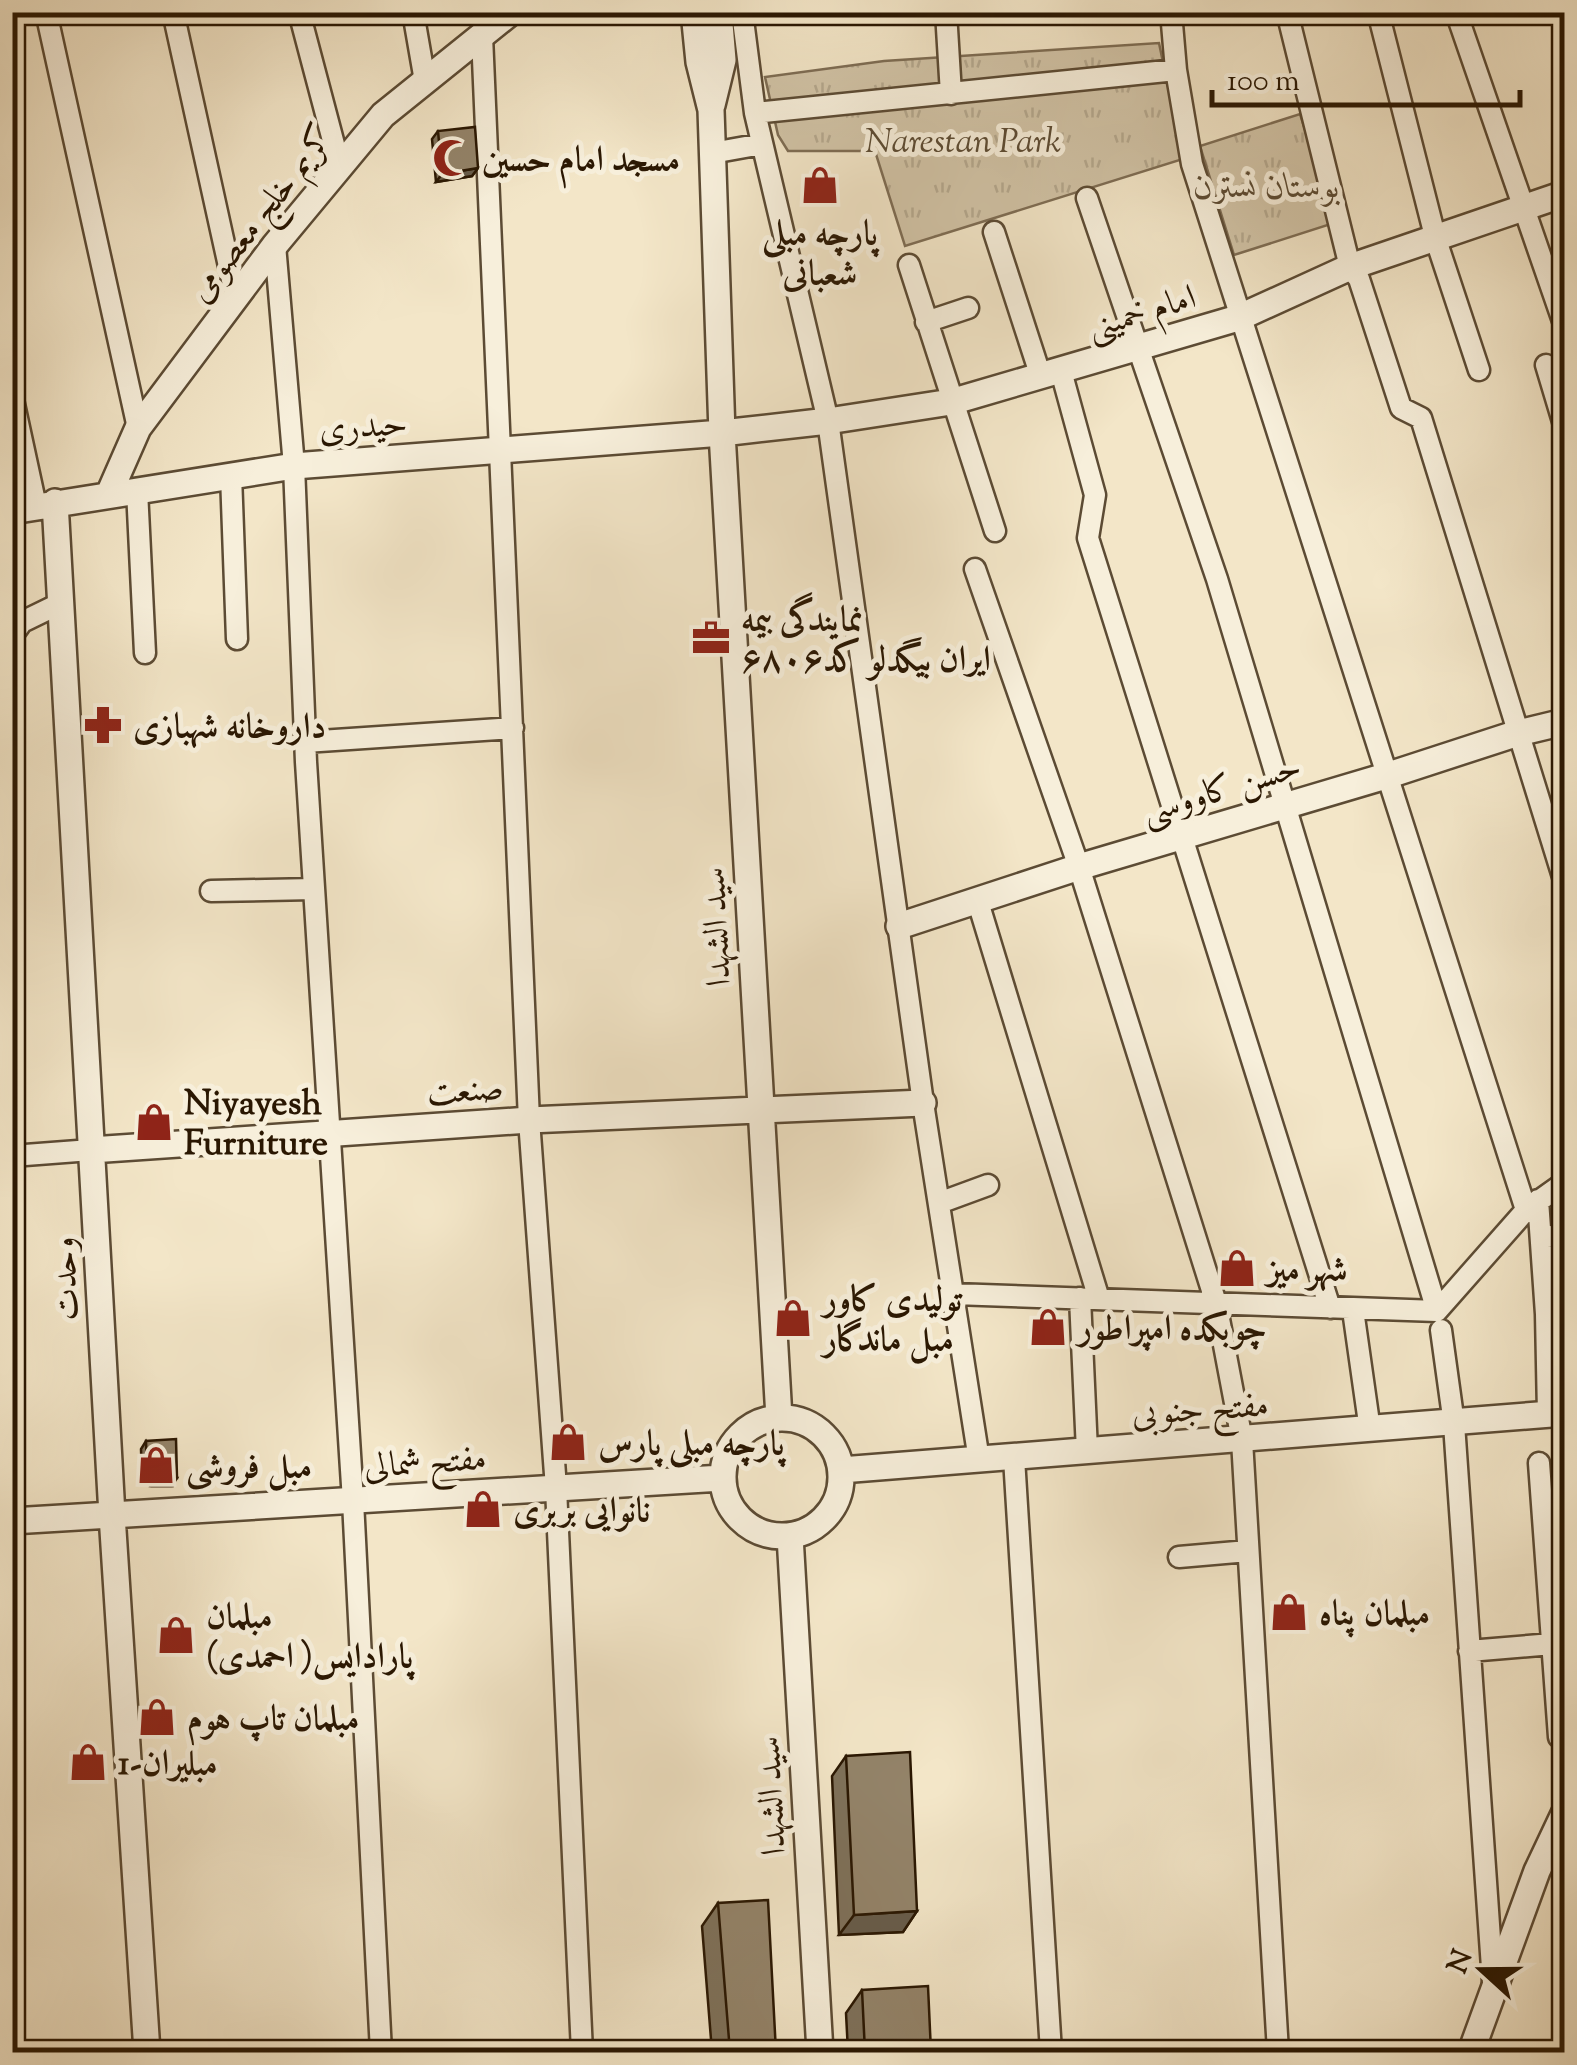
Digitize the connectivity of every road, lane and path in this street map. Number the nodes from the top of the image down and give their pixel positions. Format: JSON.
{"nodes":[{"id":1,"x":46,"y":12,"type":"edge"},
{"id":2,"x":173,"y":12,"type":"edge"},
{"id":3,"x":299,"y":12,"type":"edge"},
{"id":4,"x":414,"y":12,"type":"edge"},
{"id":5,"x":511,"y":12,"type":"edge"},
{"id":6,"x":694,"y":12,"type":"edge"},
{"id":7,"x":719,"y":12,"type":"edge"},
{"id":8,"x":742,"y":12,"type":"edge"},
{"id":9,"x":946,"y":12,"type":"edge"},
{"id":10,"x":1170,"y":12,"type":"edge"},
{"id":11,"x":1287,"y":12,"type":"edge"},
{"id":12,"x":1378,"y":12,"type":"edge"},
{"id":13,"x":1456,"y":12,"type":"edge"},
{"id":14,"x":482,"y":36,"type":"junction"},
{"id":15,"x":1176,"y":70,"type":"junction"},
{"id":16,"x":425,"y":81,"type":"junction"},
{"id":17,"x":951,"y":94,"type":"junction"},
{"id":18,"x":711,"y":110,"type":"junction"},
{"id":19,"x":755,"y":113,"type":"junction"},
{"id":20,"x":762,"y":144,"type":"junction"},
{"id":21,"x":712,"y":153,"type":"junction"},
{"id":22,"x":340,"y":166,"type":"junction"},
{"id":23,"x":1564,"y":194,"type":"edge"},
{"id":24,"x":1086,"y":198,"type":"dead end"},
{"id":25,"x":1526,"y":206,"type":"junction"},
{"id":26,"x":994,"y":232,"type":"dead end"},
{"id":27,"x":1436,"y":240,"type":"junction"},
{"id":28,"x":274,"y":245,"type":"junction"},
{"id":29,"x":909,"y":266,"type":"dead end"},
{"id":30,"x":1350,"y":267,"type":"junction"},
{"id":31,"x":236,"y":298,"type":"junction"},
{"id":32,"x":968,"y":308,"type":"dead end"},
{"id":33,"x":1238,"y":318,"type":"junction"},
{"id":34,"x":926,"y":322,"type":"junction"},
{"id":35,"x":1564,"y":324,"type":"edge"},
{"id":36,"x":1140,"y":348,"type":"junction"},
{"id":37,"x":1546,"y":365,"type":"dead end"},
{"id":38,"x":1479,"y":370,"type":"dead end"},
{"id":39,"x":1051,"y":374,"type":"junction"},
{"id":40,"x":12,"y":394,"type":"edge"},
{"id":41,"x":950,"y":402,"type":"junction"},
{"id":42,"x":828,"y":421,"type":"junction"},
{"id":43,"x":1564,"y":426,"type":"edge"},
{"id":44,"x":138,"y":428,"type":"junction"},
{"id":45,"x":722,"y":432,"type":"junction"},
{"id":46,"x":502,"y":450,"type":"junction"},
{"id":47,"x":294,"y":466,"type":"junction"},
{"id":48,"x":231,"y":476,"type":"junction"},
{"id":49,"x":137,"y":490,"type":"junction"},
{"id":50,"x":108,"y":494,"type":"junction"},
{"id":51,"x":34,"y":506,"type":"edge"},
{"id":52,"x":995,"y":531,"type":"dead end"},
{"id":53,"x":975,"y":569,"type":"dead end"},
{"id":54,"x":61,"y":603,"type":"junction"},
{"id":55,"x":12,"y":636,"type":"edge"},
{"id":56,"x":237,"y":639,"type":"dead end"},
{"id":57,"x":145,"y":653,"type":"dead end"},
{"id":58,"x":1564,"y":722,"type":"edge"},
{"id":59,"x":513,"y":728,"type":"junction"},
{"id":60,"x":1518,"y":733,"type":"junction"},
{"id":61,"x":305,"y":742,"type":"junction"},
{"id":62,"x":1389,"y":775,"type":"junction"},
{"id":63,"x":1287,"y":804,"type":"junction"},
{"id":64,"x":1180,"y":836,"type":"junction"},
{"id":65,"x":1079,"y":867,"type":"junction"},
{"id":66,"x":1564,"y":880,"type":"edge"},
{"id":67,"x":314,"y":888,"type":"junction"},
{"id":68,"x":211,"y":891,"type":"dead end"},
{"id":69,"x":978,"y":902,"type":"junction"},
{"id":70,"x":899,"y":926,"type":"junction"},
{"id":71,"x":924,"y":1104,"type":"junction"},
{"id":72,"x":761,"y":1109,"type":"junction"},
{"id":73,"x":529,"y":1120,"type":"junction"},
{"id":74,"x":330,"y":1133,"type":"junction"},
{"id":75,"x":92,"y":1150,"type":"junction"},
{"id":76,"x":12,"y":1156,"type":"edge"},
{"id":77,"x":1564,"y":1182,"type":"edge"},
{"id":78,"x":988,"y":1185,"type":"dead end"},
{"id":79,"x":939,"y":1203,"type":"junction"},
{"id":80,"x":1532,"y":1205,"type":"junction"},
{"id":81,"x":1564,"y":1235,"type":"edge"},
{"id":82,"x":1541,"y":1237,"type":"junction"},
{"id":83,"x":954,"y":1294,"type":"junction"},
{"id":84,"x":1090,"y":1299,"type":"junction"},
{"id":85,"x":1216,"y":1303,"type":"junction"},
{"id":86,"x":1330,"y":1308,"type":"junction"},
{"id":87,"x":1354,"y":1310,"type":"junction"},
{"id":88,"x":1439,"y":1321,"type":"junction"},
{"id":89,"x":1556,"y":1414,"type":"edge"},
{"id":90,"x":779,"y":1418,"type":"junction"},
{"id":91,"x":1454,"y":1424,"type":"junction"},
{"id":92,"x":1370,"y":1430,"type":"junction"},
{"id":93,"x":1242,"y":1440,"type":"junction"},
{"id":94,"x":1087,"y":1451,"type":"junction"},
{"id":95,"x":1014,"y":1458,"type":"junction"},
{"id":96,"x":978,"y":1460,"type":"junction"},
{"id":97,"x":1539,"y":1463,"type":"dead end"},
{"id":98,"x":841,"y":1470,"type":"junction"},
{"id":99,"x":722,"y":1478,"type":"junction"},
{"id":100,"x":556,"y":1488,"type":"junction"},
{"id":101,"x":352,"y":1502,"type":"junction"},
{"id":102,"x":112,"y":1515,"type":"junction"},
{"id":103,"x":12,"y":1522,"type":"edge"},
{"id":104,"x":790,"y":1536,"type":"junction"},
{"id":105,"x":1248,"y":1551,"type":"junction"},
{"id":106,"x":1179,"y":1557,"type":"dead end"},
{"id":107,"x":1552,"y":1644,"type":"junction"},
{"id":108,"x":1469,"y":1651,"type":"junction"},
{"id":109,"x":1559,"y":1737,"type":"dead end"},
{"id":110,"x":1564,"y":1814,"type":"edge"},
{"id":111,"x":1494,"y":1989,"type":"junction"},
{"id":112,"x":147,"y":2052,"type":"edge"},
{"id":113,"x":380,"y":2052,"type":"edge"},
{"id":114,"x":582,"y":2052,"type":"edge"},
{"id":115,"x":820,"y":2052,"type":"edge"},
{"id":116,"x":1052,"y":2052,"type":"edge"},
{"id":117,"x":1278,"y":2052,"type":"edge"},
{"id":118,"x":1471,"y":2052,"type":"edge"}],
"edges":[{"from":1,"to":44,"type":"street"},
{"from":2,"to":31,"type":"street"},
{"from":3,"to":22,"type":"street"},
{"from":4,"to":16,"type":"street"},
{"from":5,"to":14,"type":"street","name":"کریم خلج معصومی"},
{"from":6,"to":18,"type":"street"},
{"from":7,"to":18,"type":"street"},
{"from":8,"to":19,"type":"street"},
{"from":9,"to":17,"type":"street"},
{"from":10,"to":15,"type":"street"},
{"from":11,"to":30,"type":"street"},
{"from":12,"to":27,"type":"street"},
{"from":13,"to":25,"type":"street"},
{"from":14,"to":16,"type":"street","name":"کریم خلج معصومی"},
{"from":14,"to":46,"type":"street"},
{"from":15,"to":17,"type":"street"},
{"from":15,"to":33,"type":"street"},
{"from":16,"to":22,"type":"street","name":"کریم خلج معصومی"},
{"from":17,"to":19,"type":"street"},
{"from":18,"to":21,"type":"street","name":"سید الشهدا"},
{"from":19,"to":20,"type":"street"},
{"from":20,"to":21,"type":"street"},
{"from":20,"to":42,"type":"street"},
{"from":21,"to":45,"type":"street","name":"سید الشهدا"},
{"from":22,"to":28,"type":"street","name":"کریم خلج معصومی"},
{"from":23,"to":25,"type":"street","name":"امام خمینی"},
{"from":24,"to":36,"type":"street"},
{"from":25,"to":27,"type":"street","name":"امام خمینی"},
{"from":25,"to":35,"type":"street"},
{"from":26,"to":39,"type":"street"},
{"from":27,"to":30,"type":"street","name":"امام خمینی"},
{"from":27,"to":38,"type":"street"},
{"from":28,"to":31,"type":"street","name":"کریم خلج معصومی"},
{"from":28,"to":47,"type":"street"},
{"from":29,"to":34,"type":"street"},
{"from":30,"to":33,"type":"street","name":"امام خمینی"},
{"from":30,"to":60,"type":"street"},
{"from":31,"to":44,"type":"street","name":"کریم خلج معصومی"},
{"from":32,"to":34,"type":"street"},
{"from":33,"to":36,"type":"street","name":"امام خمینی"},
{"from":33,"to":62,"type":"street"},
{"from":34,"to":41,"type":"street"},
{"from":36,"to":39,"type":"street","name":"امام خمینی"},
{"from":36,"to":63,"type":"street"},
{"from":37,"to":43,"type":"street"},
{"from":39,"to":41,"type":"street","name":"امام خمینی"},
{"from":39,"to":64,"type":"street"},
{"from":40,"to":51,"type":"street"},
{"from":41,"to":42,"type":"street","name":"امام خمینی"},
{"from":41,"to":52,"type":"street"},
{"from":42,"to":45,"type":"street","name":"امام خمینی"},
{"from":42,"to":70,"type":"street"},
{"from":44,"to":50,"type":"street","name":"کریم خلج معصومی"},
{"from":45,"to":46,"type":"street","name":"حیدری"},
{"from":45,"to":72,"type":"street","name":"سید الشهدا"},
{"from":46,"to":47,"type":"street","name":"حیدری"},
{"from":46,"to":59,"type":"street"},
{"from":47,"to":48,"type":"street","name":"حیدری"},
{"from":47,"to":61,"type":"street"},
{"from":48,"to":49,"type":"street","name":"حیدری"},
{"from":48,"to":56,"type":"street"},
{"from":49,"to":50,"type":"street","name":"حیدری"},
{"from":49,"to":57,"type":"street"},
{"from":50,"to":51,"type":"street","name":"حیدری"},
{"from":51,"to":54,"type":"street","name":"وحدت"},
{"from":53,"to":65,"type":"street"},
{"from":54,"to":55,"type":"street"},
{"from":54,"to":75,"type":"street","name":"وحدت"},
{"from":58,"to":60,"type":"street","name":"حسن کاووسی"},
{"from":59,"to":61,"type":"street"},
{"from":59,"to":73,"type":"street"},
{"from":60,"to":62,"type":"street","name":"حسن کاووسی"},
{"from":60,"to":66,"type":"street"},
{"from":61,"to":67,"type":"street"},
{"from":62,"to":63,"type":"street","name":"حسن کاووسی"},
{"from":62,"to":80,"type":"street"},
{"from":63,"to":64,"type":"street","name":"حسن کاووسی"},
{"from":63,"to":88,"type":"street"},
{"from":64,"to":65,"type":"street","name":"حسن کاووسی"},
{"from":64,"to":86,"type":"street"},
{"from":65,"to":69,"type":"street","name":"حسن کاووسی"},
{"from":65,"to":85,"type":"street"},
{"from":67,"to":68,"type":"street"},
{"from":67,"to":74,"type":"street"},
{"from":69,"to":70,"type":"street","name":"حسن کاووسی"},
{"from":69,"to":84,"type":"street"},
{"from":70,"to":71,"type":"street"},
{"from":71,"to":72,"type":"street","name":"صنعت"},
{"from":71,"to":79,"type":"street"},
{"from":72,"to":73,"type":"street","name":"صنعت"},
{"from":72,"to":90,"type":"street","name":"سید الشهدا"},
{"from":73,"to":74,"type":"street","name":"صنعت"},
{"from":73,"to":100,"type":"street"},
{"from":74,"to":75,"type":"street","name":"صنعت"},
{"from":74,"to":101,"type":"street"},
{"from":75,"to":76,"type":"street","name":"صنعت"},
{"from":75,"to":102,"type":"street","name":"وحدت"},
{"from":77,"to":80,"type":"street"},
{"from":78,"to":79,"type":"street"},
{"from":79,"to":83,"type":"street"},
{"from":80,"to":82,"type":"street"},
{"from":80,"to":88,"type":"street"},
{"from":81,"to":82,"type":"street"},
{"from":82,"to":89,"type":"street"},
{"from":83,"to":84,"type":"street"},
{"from":83,"to":96,"type":"street"},
{"from":84,"to":85,"type":"street"},
{"from":84,"to":94,"type":"street"},
{"from":85,"to":86,"type":"street"},
{"from":85,"to":93,"type":"street"},
{"from":86,"to":87,"type":"street"},
{"from":87,"to":88,"type":"street"},
{"from":87,"to":92,"type":"street"},
{"from":88,"to":91,"type":"street"},
{"from":89,"to":91,"type":"street","name":"مفتح جنوبی"},
{"from":90,"to":98,"type":"street"},
{"from":90,"to":99,"type":"street"},
{"from":91,"to":92,"type":"street","name":"مفتح جنوبی"},
{"from":91,"to":108,"type":"street"},
{"from":92,"to":93,"type":"street","name":"مفتح جنوبی"},
{"from":93,"to":94,"type":"street","name":"مفتح جنوبی"},
{"from":93,"to":105,"type":"street"},
{"from":94,"to":95,"type":"street","name":"مفتح جنوبی"},
{"from":95,"to":96,"type":"street","name":"مفتح جنوبی"},
{"from":95,"to":116,"type":"street"},
{"from":96,"to":98,"type":"street","name":"مفتح جنوبی"},
{"from":97,"to":107,"type":"street"},
{"from":98,"to":104,"type":"street"},
{"from":99,"to":100,"type":"street","name":"مفتح شمالی"},
{"from":99,"to":104,"type":"street"},
{"from":100,"to":101,"type":"street","name":"مفتح شمالی"},
{"from":100,"to":114,"type":"street"},
{"from":101,"to":102,"type":"street","name":"مفتح شمالی"},
{"from":101,"to":113,"type":"street"},
{"from":102,"to":103,"type":"street","name":"مفتح شمالی"},
{"from":102,"to":112,"type":"street","name":"وحدت"},
{"from":104,"to":115,"type":"street","name":"سید الشهدا"},
{"from":105,"to":106,"type":"street"},
{"from":105,"to":117,"type":"street"},
{"from":107,"to":108,"type":"street"},
{"from":107,"to":109,"type":"street"},
{"from":108,"to":111,"type":"street"},
{"from":110,"to":111,"type":"street"},
{"from":111,"to":118,"type":"street"}]}
